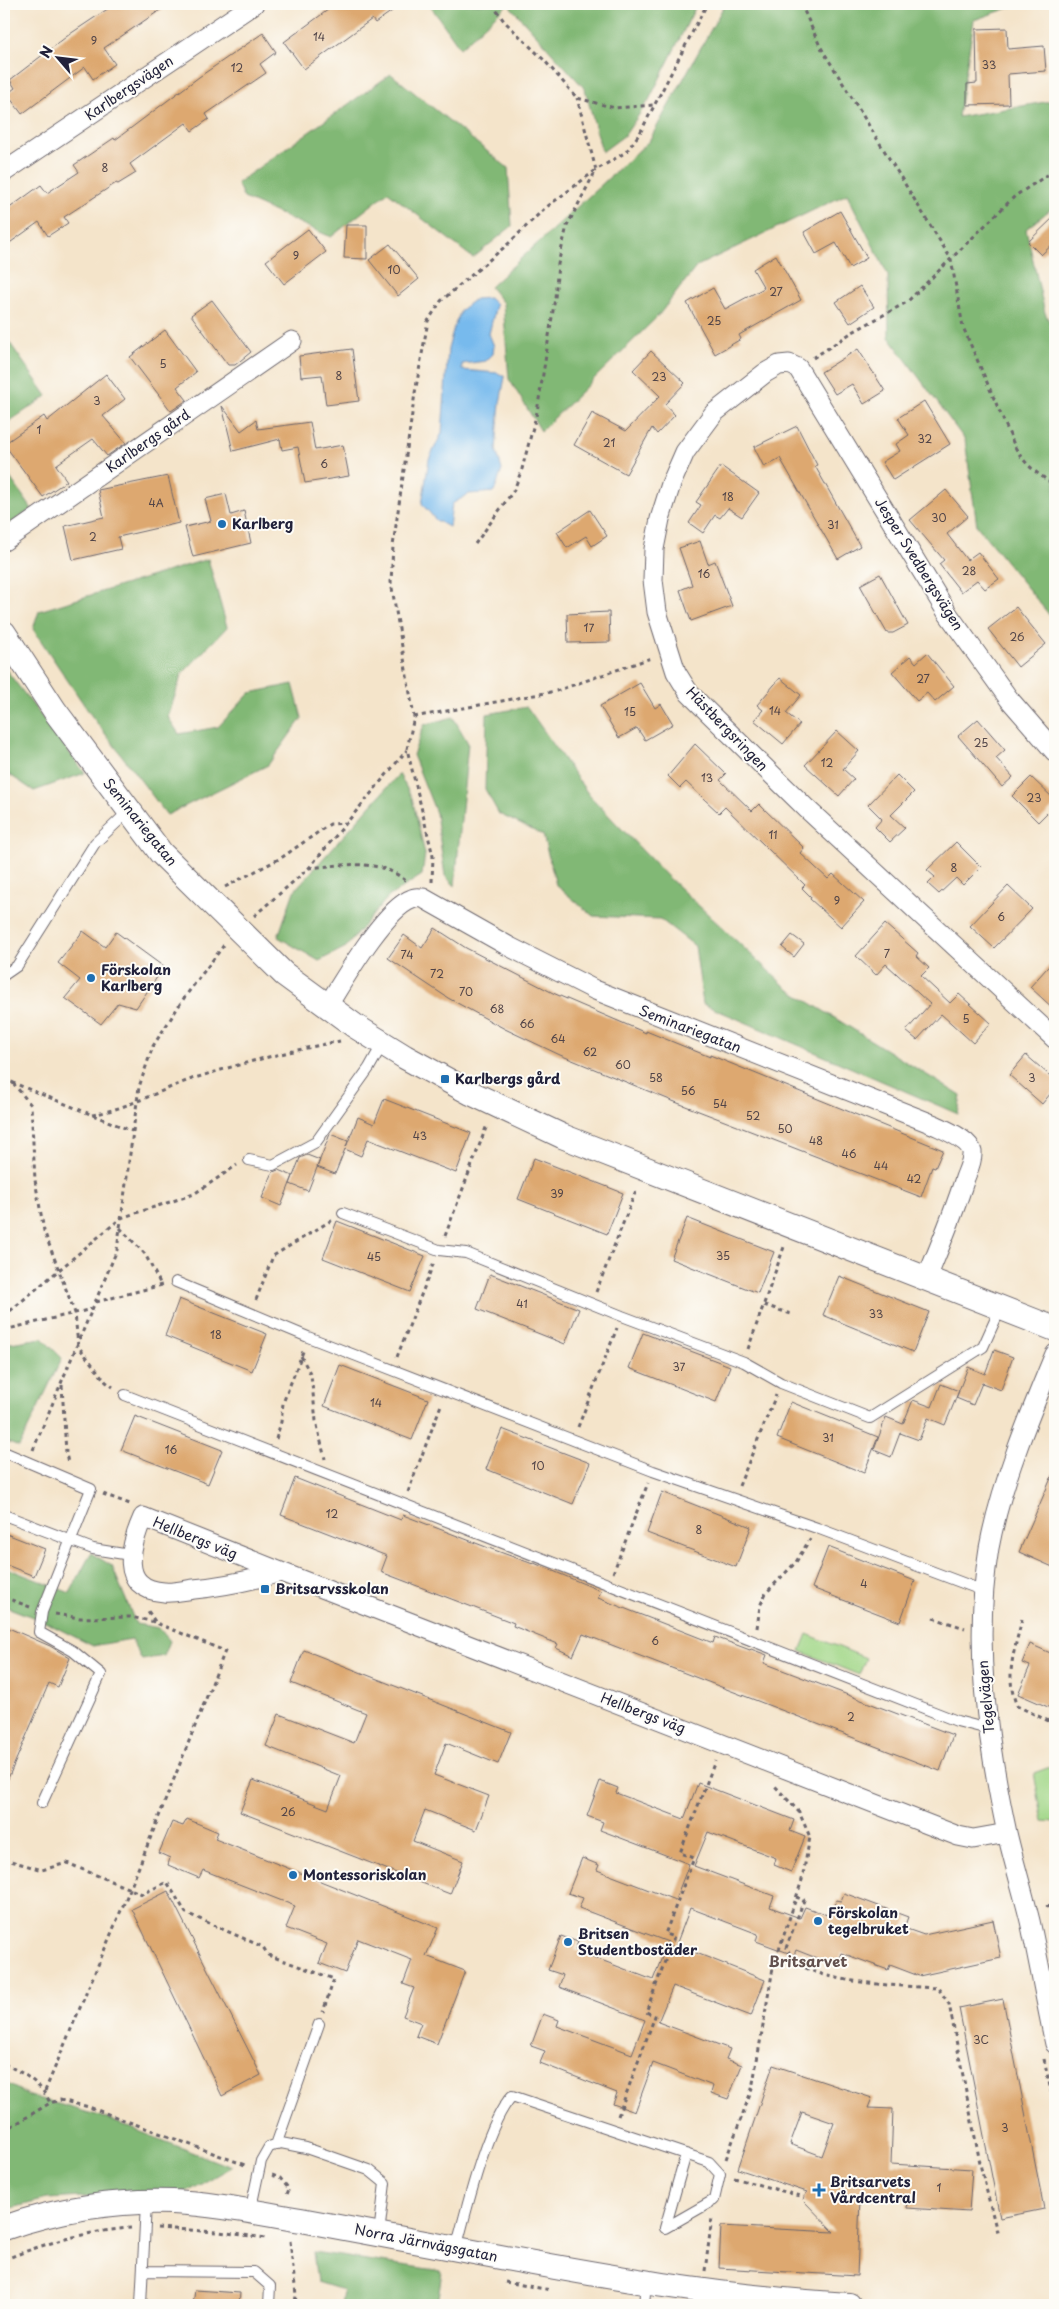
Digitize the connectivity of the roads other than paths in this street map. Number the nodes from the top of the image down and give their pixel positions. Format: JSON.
{"nodes":[{"id":1,"x":254,"y":4,"type":"edge"},
{"id":2,"x":4,"y":172,"type":"edge"},
{"id":3,"x":292,"y":341,"type":"dead end"},
{"id":4,"x":797,"y":367,"type":"joint"},
{"id":5,"x":4,"y":541,"type":"edge"},
{"id":6,"x":4,"y":633,"type":"edge"},
{"id":7,"x":1055,"y":752,"type":"edge"},
{"id":8,"x":129,"y":812,"type":"junction"},
{"id":9,"x":4,"y":976,"type":"edge"},
{"id":10,"x":328,"y":1005,"type":"junction"},
{"id":11,"x":1055,"y":1040,"type":"edge"},
{"id":12,"x":383,"y":1043,"type":"junction"},
{"id":13,"x":248,"y":1160,"type":"road end"},
{"id":14,"x":343,"y":1213,"type":"road end"},
{"id":15,"x":926,"y":1280,"type":"junction"},
{"id":16,"x":176,"y":1282,"type":"road end"},
{"id":17,"x":1001,"y":1308,"type":"junction"},
{"id":18,"x":1055,"y":1329,"type":"edge"},
{"id":19,"x":1055,"y":1354,"type":"edge"},
{"id":20,"x":125,"y":1395,"type":"road end"},
{"id":21,"x":4,"y":1452,"type":"edge"},
{"id":22,"x":4,"y":1515,"type":"edge"},
{"id":23,"x":70,"y":1540,"type":"junction"},
{"id":24,"x":130,"y":1554,"type":"junction"},
{"id":25,"x":282,"y":1572,"type":"junction"},
{"id":26,"x":984,"y":1591,"type":"junction"},
{"id":27,"x":988,"y":1729,"type":"junction"},
{"id":28,"x":42,"y":1803,"type":"dead end"},
{"id":29,"x":1007,"y":1833,"type":"junction"},
{"id":30,"x":318,"y":2024,"type":"road end"},
{"id":31,"x":1055,"y":2044,"type":"edge"},
{"id":32,"x":276,"y":2145,"type":"junction"},
{"id":33,"x":686,"y":2154,"type":"junction"},
{"id":34,"x":146,"y":2203,"type":"junction"},
{"id":35,"x":250,"y":2212,"type":"junction"},
{"id":36,"x":4,"y":2228,"type":"edge"},
{"id":37,"x":379,"y":2234,"type":"junction"},
{"id":38,"x":456,"y":2249,"type":"junction"},
{"id":39,"x":143,"y":2271,"type":"junction"},
{"id":40,"x":645,"y":2294,"type":"edge"},
{"id":41,"x":141,"y":2305,"type":"edge"},
{"id":42,"x":269,"y":2305,"type":"edge"},
{"id":43,"x":849,"y":2305,"type":"edge"}],
"edges":[{"from":1,"to":2,"type":"street","name":"Karlbergsvägen"},
{"from":3,"to":5,"type":"street","name":"Karlbergs gård"},
{"from":4,"to":7,"type":"street","name":"Jesper Svedbergsvägen"},
{"from":4,"to":11,"type":"street","name":"Hästbergsringen"},
{"from":6,"to":8,"type":"street","name":"Seminariegatan"},
{"from":8,"to":9,"type":"lane"},
{"from":8,"to":10,"type":"street","name":"Seminariegatan"},
{"from":10,"to":12,"type":"street","name":"Seminariegatan"},
{"from":10,"to":15,"type":"street","name":"Seminariegatan"},
{"from":12,"to":13,"type":"lane"},
{"from":12,"to":15,"type":"street","name":"Seminariegatan"},
{"from":14,"to":17,"type":"lane"},
{"from":15,"to":17,"type":"street","name":"Seminariegatan"},
{"from":16,"to":26,"type":"lane"},
{"from":17,"to":18,"type":"street","name":"Seminariegatan"},
{"from":19,"to":26,"type":"street","name":"Tegelvägen"},
{"from":20,"to":27,"type":"lane"},
{"from":21,"to":23,"type":"lane"},
{"from":22,"to":23,"type":"lane"},
{"from":23,"to":24,"type":"lane"},
{"from":23,"to":28,"type":"lane"},
{"from":24,"to":25,"type":"street","name":"Hellbergs väg"},
{"from":24,"to":25,"type":"street","name":"Hellbergs väg"},
{"from":25,"to":29,"type":"street","name":"Hellbergs väg"},
{"from":26,"to":27,"type":"street","name":"Tegelvägen"},
{"from":27,"to":29,"type":"street","name":"Tegelvägen"},
{"from":29,"to":31,"type":"street","name":"Tegelvägen"},
{"from":30,"to":32,"type":"lane"},
{"from":32,"to":35,"type":"lane"},
{"from":32,"to":37,"type":"lane"},
{"from":33,"to":33,"type":"lane"},
{"from":33,"to":38,"type":"lane"},
{"from":34,"to":35,"type":"street","name":"Norra Järnvägsgatan"},
{"from":34,"to":36,"type":"street","name":"Norra Järnvägsgatan"},
{"from":34,"to":39,"type":"lane"},
{"from":35,"to":37,"type":"street","name":"Norra Järnvägsgatan"},
{"from":37,"to":38,"type":"street","name":"Norra Järnvägsgatan"},
{"from":38,"to":40,"type":"street","name":"Norra Järnvägsgatan"},
{"from":39,"to":41,"type":"lane"},
{"from":39,"to":42,"type":"lane"},
{"from":40,"to":43,"type":"street","name":"Norra Järnvägsgatan"}]}
